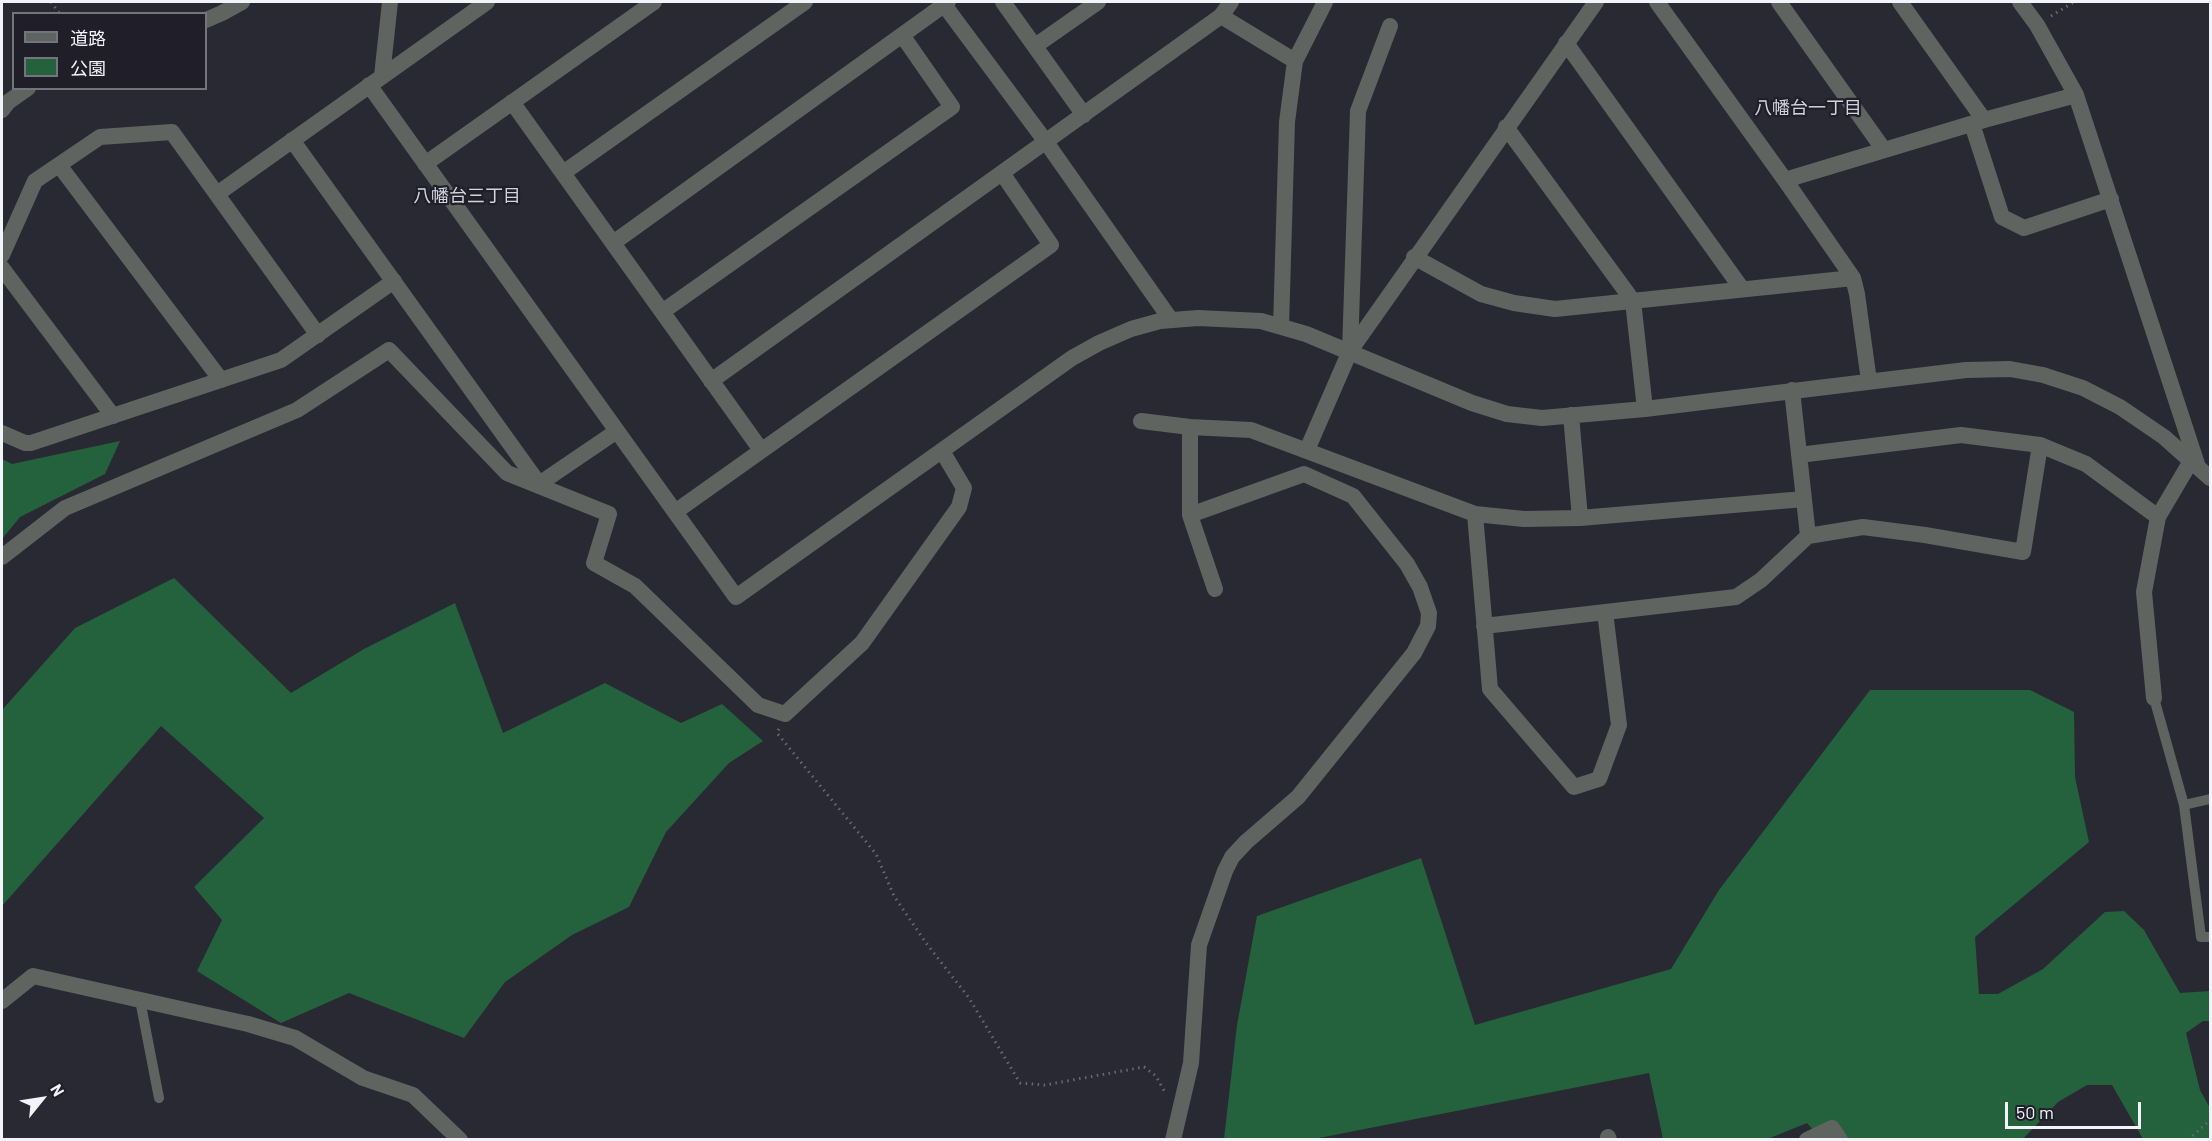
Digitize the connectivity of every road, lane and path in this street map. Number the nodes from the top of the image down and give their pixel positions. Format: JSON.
{"nodes":[{"id":1,"x":242,"y":2,"type":"edge"},
{"id":2,"x":378,"y":2,"type":"edge"},
{"id":3,"x":654,"y":2,"type":"edge"},
{"id":4,"x":805,"y":2,"type":"edge"},
{"id":5,"x":945,"y":2,"type":"edge"},
{"id":6,"x":1003,"y":2,"type":"edge"},
{"id":7,"x":1098,"y":2,"type":"edge"},
{"id":8,"x":1231,"y":2,"type":"edge"},
{"id":9,"x":1326,"y":2,"type":"edge"},
{"id":10,"x":1596,"y":2,"type":"edge"},
{"id":11,"x":1657,"y":2,"type":"edge"},
{"id":12,"x":1779,"y":2,"type":"edge"},
{"id":13,"x":1900,"y":2,"type":"edge"},
{"id":14,"x":2020,"y":2,"type":"edge"},
{"id":15,"x":2074,"y":2,"type":"edge"},
{"id":16,"x":482,"y":3,"type":"edge"},
{"id":17,"x":389,"y":9,"type":"edge"},
{"id":18,"x":1221,"y":16,"type":"junction"},
{"id":19,"x":207,"y":20,"type":"edge"},
{"id":20,"x":2037,"y":25,"type":"junction"},
{"id":21,"x":1390,"y":26,"type":"dead end"},
{"id":22,"x":902,"y":35,"type":"junction"},
{"id":23,"x":1566,"y":43,"type":"junction"},
{"id":24,"x":1035,"y":46,"type":"junction"},
{"id":25,"x":1295,"y":62,"type":"junction"},
{"id":26,"x":376,"y":81,"type":"junction"},
{"id":27,"x":25,"y":90,"type":"edge"},
{"id":28,"x":2076,"y":95,"type":"junction"},
{"id":29,"x":512,"y":102,"type":"junction"},
{"id":30,"x":2,"y":110,"type":"edge"},
{"id":31,"x":1084,"y":115,"type":"junction"},
{"id":32,"x":1978,"y":122,"type":"junction"},
{"id":33,"x":1506,"y":127,"type":"junction"},
{"id":34,"x":292,"y":140,"type":"junction"},
{"id":35,"x":1046,"y":142,"type":"junction"},
{"id":36,"x":1884,"y":150,"type":"junction"},
{"id":37,"x":425,"y":164,"type":"junction"},
{"id":38,"x":59,"y":165,"type":"junction"},
{"id":39,"x":563,"y":173,"type":"junction"},
{"id":40,"x":1002,"y":173,"type":"junction"},
{"id":41,"x":1785,"y":180,"type":"junction"},
{"id":42,"x":217,"y":194,"type":"junction"},
{"id":43,"x":2111,"y":200,"type":"junction"},
{"id":44,"x":613,"y":243,"type":"junction"},
{"id":45,"x":2,"y":255,"type":"edge"},
{"id":46,"x":1414,"y":257,"type":"junction"},
{"id":47,"x":2,"y":268,"type":"edge"},
{"id":48,"x":1853,"y":278,"type":"junction"},
{"id":49,"x":394,"y":281,"type":"junction"},
{"id":50,"x":1742,"y":289,"type":"junction"},
{"id":51,"x":1633,"y":301,"type":"junction"},
{"id":52,"x":662,"y":312,"type":"junction"},
{"id":53,"x":1171,"y":320,"type":"junction"},
{"id":54,"x":1281,"y":327,"type":"junction"},
{"id":55,"x":318,"y":335,"type":"junction"},
{"id":56,"x":1350,"y":351,"type":"junction"},
{"id":57,"x":221,"y":380,"type":"junction"},
{"id":58,"x":711,"y":381,"type":"junction"},
{"id":59,"x":1869,"y":381,"type":"junction"},
{"id":60,"x":1792,"y":390,"type":"junction"},
{"id":61,"x":1645,"y":409,"type":"junction"},
{"id":62,"x":1571,"y":415,"type":"junction"},
{"id":63,"x":113,"y":416,"type":"junction"},
{"id":64,"x":1141,"y":421,"type":"dead end"},
{"id":65,"x":1190,"y":427,"type":"junction"},
{"id":66,"x":617,"y":431,"type":"junction"},
{"id":67,"x":2,"y":433,"type":"edge"},
{"id":68,"x":2040,"y":445,"type":"junction"},
{"id":69,"x":761,"y":450,"type":"junction"},
{"id":70,"x":1307,"y":450,"type":"junction"},
{"id":71,"x":942,"y":451,"type":"junction"},
{"id":72,"x":1799,"y":455,"type":"junction"},
{"id":73,"x":2200,"y":469,"type":"edge"},
{"id":74,"x":539,"y":484,"type":"junction"},
{"id":75,"x":1804,"y":499,"type":"junction"},
{"id":76,"x":675,"y":512,"type":"junction"},
{"id":77,"x":1475,"y":514,"type":"junction"},
{"id":78,"x":1190,"y":515,"type":"junction"},
{"id":79,"x":2158,"y":517,"type":"junction"},
{"id":80,"x":1580,"y":518,"type":"junction"},
{"id":81,"x":1808,"y":536,"type":"junction"},
{"id":82,"x":2,"y":557,"type":"edge"},
{"id":83,"x":1215,"y":589,"type":"dead end"},
{"id":84,"x":1605,"y":612,"type":"junction"},
{"id":85,"x":1484,"y":626,"type":"junction"},
{"id":86,"x":2154,"y":698,"type":"joint"},
{"id":87,"x":785,"y":714,"type":"junction"},
{"id":88,"x":2211,"y":800,"type":"edge"},
{"id":89,"x":2184,"y":805,"type":"junction"},
{"id":90,"x":2211,"y":937,"type":"edge"},
{"id":91,"x":140,"y":1000,"type":"junction"},
{"id":92,"x":2,"y":1001,"type":"edge"},
{"id":93,"x":159,"y":1098,"type":"dead end"},
{"id":94,"x":1178,"y":1117,"type":"junction"},
{"id":95,"x":2211,"y":1120,"type":"edge"},
{"id":96,"x":460,"y":1140,"type":"edge"},
{"id":97,"x":1173,"y":1140,"type":"edge"},
{"id":98,"x":1807,"y":1140,"type":"edge"},
{"id":99,"x":1840,"y":1140,"type":"edge"},
{"id":100,"x":2188,"y":1140,"type":"edge"}],
"edges":[{"from":1,"to":19,"type":"street"},
{"from":2,"to":17,"type":"street"},
{"from":3,"to":29,"type":"street"},
{"from":4,"to":39,"type":"street"},
{"from":5,"to":22,"type":"street"},
{"from":5,"to":35,"type":"street"},
{"from":6,"to":24,"type":"street"},
{"from":7,"to":24,"type":"street"},
{"from":8,"to":18,"type":"street"},
{"from":9,"to":25,"type":"street"},
{"from":10,"to":23,"type":"street"},
{"from":11,"to":41,"type":"street"},
{"from":12,"to":36,"type":"street"},
{"from":13,"to":32,"type":"street"},
{"from":14,"to":20,"type":"street"},
{"from":15,"to":20,"type":"path"},
{"from":16,"to":26,"type":"street"},
{"from":17,"to":26,"type":"street"},
{"from":18,"to":25,"type":"street"},
{"from":18,"to":31,"type":"street"},
{"from":20,"to":28,"type":"street"},
{"from":21,"to":56,"type":"street"},
{"from":22,"to":44,"type":"street"},
{"from":22,"to":52,"type":"street"},
{"from":23,"to":33,"type":"street"},
{"from":23,"to":50,"type":"street"},
{"from":24,"to":31,"type":"street"},
{"from":25,"to":54,"type":"street"},
{"from":26,"to":34,"type":"street"},
{"from":26,"to":37,"type":"street"},
{"from":27,"to":30,"type":"street"},
{"from":28,"to":32,"type":"street"},
{"from":28,"to":43,"type":"street"},
{"from":29,"to":37,"type":"street"},
{"from":29,"to":39,"type":"street"},
{"from":31,"to":35,"type":"street"},
{"from":32,"to":36,"type":"street"},
{"from":32,"to":43,"type":"street"},
{"from":33,"to":46,"type":"street"},
{"from":33,"to":51,"type":"street"},
{"from":34,"to":42,"type":"street"},
{"from":34,"to":49,"type":"street"},
{"from":35,"to":40,"type":"street"},
{"from":35,"to":53,"type":"street"},
{"from":36,"to":41,"type":"street"},
{"from":37,"to":66,"type":"street"},
{"from":38,"to":42,"type":"street"},
{"from":38,"to":45,"type":"street"},
{"from":38,"to":57,"type":"street"},
{"from":39,"to":44,"type":"street"},
{"from":40,"to":58,"type":"street"},
{"from":40,"to":69,"type":"street"},
{"from":41,"to":48,"type":"street"},
{"from":42,"to":55,"type":"street"},
{"from":43,"to":73,"type":"street"},
{"from":44,"to":52,"type":"street"},
{"from":46,"to":51,"type":"street"},
{"from":46,"to":56,"type":"street"},
{"from":47,"to":63,"type":"street"},
{"from":48,"to":50,"type":"street"},
{"from":48,"to":59,"type":"street"},
{"from":49,"to":55,"type":"street"},
{"from":49,"to":74,"type":"street"},
{"from":50,"to":51,"type":"street"},
{"from":51,"to":61,"type":"street"},
{"from":52,"to":58,"type":"street"},
{"from":53,"to":54,"type":"street"},
{"from":53,"to":71,"type":"street"},
{"from":54,"to":56,"type":"street"},
{"from":55,"to":57,"type":"street"},
{"from":56,"to":62,"type":"street"},
{"from":56,"to":70,"type":"street"},
{"from":57,"to":63,"type":"street"},
{"from":58,"to":69,"type":"street"},
{"from":59,"to":60,"type":"street"},
{"from":59,"to":73,"type":"street"},
{"from":60,"to":61,"type":"street"},
{"from":60,"to":72,"type":"street"},
{"from":61,"to":62,"type":"street"},
{"from":62,"to":80,"type":"street"},
{"from":63,"to":67,"type":"street"},
{"from":64,"to":65,"type":"street"},
{"from":65,"to":70,"type":"street"},
{"from":65,"to":78,"type":"street"},
{"from":66,"to":74,"type":"street"},
{"from":66,"to":76,"type":"street"},
{"from":68,"to":72,"type":"street"},
{"from":68,"to":79,"type":"street"},
{"from":68,"to":81,"type":"street"},
{"from":69,"to":76,"type":"street"},
{"from":70,"to":77,"type":"street"},
{"from":71,"to":76,"type":"street"},
{"from":71,"to":87,"type":"street"},
{"from":72,"to":75,"type":"street"},
{"from":73,"to":79,"type":"street"},
{"from":74,"to":82,"type":"street"},
{"from":74,"to":87,"type":"street"},
{"from":75,"to":80,"type":"street"},
{"from":75,"to":81,"type":"street"},
{"from":77,"to":80,"type":"street"},
{"from":77,"to":85,"type":"street"},
{"from":78,"to":83,"type":"street"},
{"from":78,"to":94,"type":"street"},
{"from":79,"to":86,"type":"street"},
{"from":81,"to":84,"type":"street"},
{"from":84,"to":85,"type":"street"},
{"from":84,"to":85,"type":"street"},
{"from":86,"to":89,"type":"lane"},
{"from":87,"to":94,"type":"path"},
{"from":88,"to":89,"type":"lane"},
{"from":89,"to":90,"type":"lane"},
{"from":91,"to":92,"type":"street"},
{"from":91,"to":93,"type":"lane"},
{"from":91,"to":96,"type":"street"},
{"from":94,"to":97,"type":"street"},
{"from":95,"to":100,"type":"path"},
{"from":98,"to":99,"type":"street"}]}
